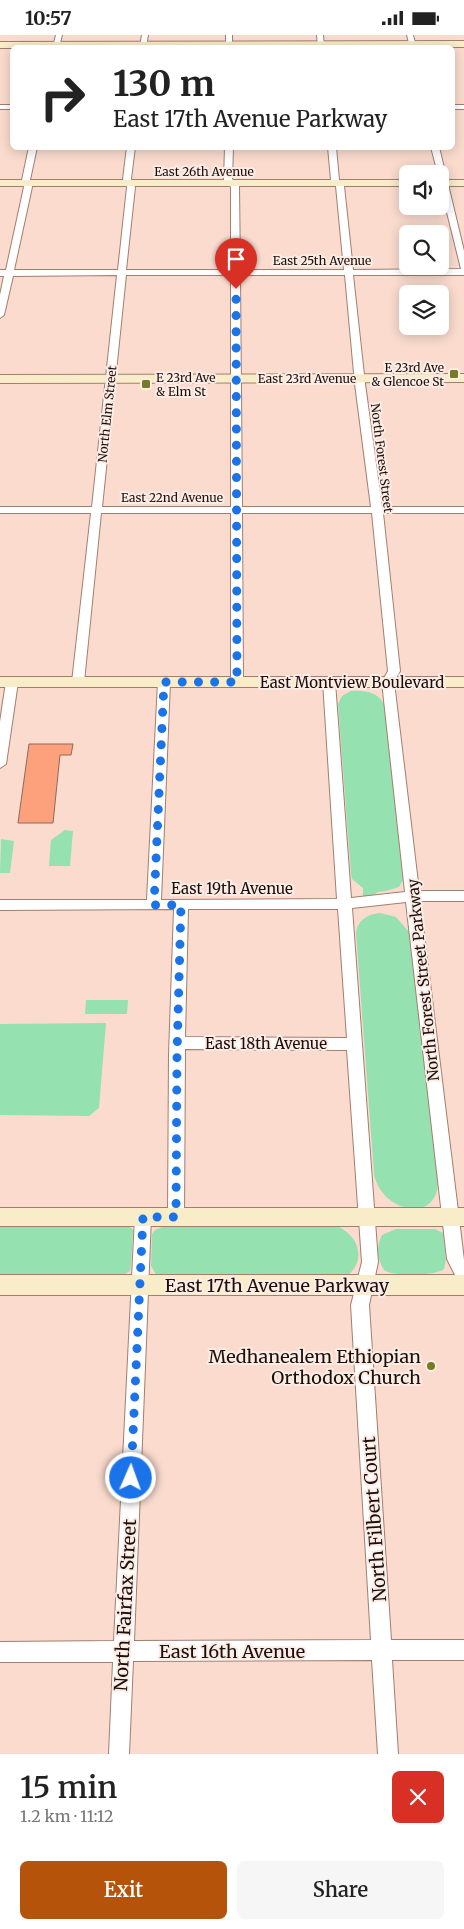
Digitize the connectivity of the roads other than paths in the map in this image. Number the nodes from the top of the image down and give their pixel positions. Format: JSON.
{"nodes":[{"id":1,"x":57,"y":42,"type":"edge"},
{"id":2,"x":144,"y":42,"type":"edge"},
{"id":3,"x":229,"y":42,"type":"edge"},
{"id":4,"x":320,"y":42,"type":"edge"},
{"id":5,"x":411,"y":42,"type":"edge"},
{"id":6,"x":464,"y":44,"type":"edge"},
{"id":7,"x":0,"y":45,"type":"edge"},
{"id":8,"x":32,"y":150,"type":"edge"},
{"id":9,"x":131,"y":150,"type":"edge"},
{"id":10,"x":229,"y":150,"type":"edge"},
{"id":11,"x":332,"y":150,"type":"edge"},
{"id":12,"x":436,"y":150,"type":"edge"},
{"id":13,"x":438,"y":165,"type":"edge"},
{"id":14,"x":0,"y":183,"type":"edge"},
{"id":15,"x":27,"y":183,"type":"junction"},
{"id":16,"x":129,"y":183,"type":"junction"},
{"id":17,"x":232,"y":183,"type":"junction"},
{"id":18,"x":337,"y":183,"type":"junction"},
{"id":19,"x":399,"y":183,"type":"edge"},
{"id":20,"x":449,"y":183,"type":"edge"},
{"id":21,"x":464,"y":183,"type":"edge"},
{"id":22,"x":449,"y":213,"type":"edge"},
{"id":23,"x":464,"y":268,"type":"edge"},
{"id":24,"x":122,"y":272,"type":"junction"},
{"id":25,"x":236,"y":272,"type":"junction"},
{"id":26,"x":350,"y":272,"type":"junction"},
{"id":27,"x":464,"y":272,"type":"edge"},
{"id":28,"x":5,"y":273,"type":"edge"},
{"id":29,"x":0,"y":315,"type":"edge"},
{"id":30,"x":235,"y":378,"type":"junction"},
{"id":31,"x":360,"y":378,"type":"junction"},
{"id":32,"x":464,"y":378,"type":"edge"},
{"id":33,"x":0,"y":379,"type":"edge"},
{"id":34,"x":110,"y":379,"type":"junction"},
{"id":35,"x":0,"y":510,"type":"edge"},
{"id":36,"x":97,"y":510,"type":"junction"},
{"id":37,"x":236,"y":510,"type":"junction"},
{"id":38,"x":377,"y":510,"type":"junction"},
{"id":39,"x":464,"y":510,"type":"edge"},
{"id":40,"x":6,"y":682,"type":"edge"},
{"id":41,"x":78,"y":682,"type":"junction"},
{"id":42,"x":164,"y":682,"type":"junction"},
{"id":43,"x":237,"y":682,"type":"junction"},
{"id":44,"x":329,"y":682,"type":"junction"},
{"id":45,"x":388,"y":682,"type":"junction"},
{"id":46,"x":464,"y":682,"type":"edge"},
{"id":47,"x":0,"y":764,"type":"edge"},
{"id":48,"x":413,"y":896,"type":"junction"},
{"id":49,"x":464,"y":896,"type":"edge"},
{"id":50,"x":0,"y":905,"type":"edge"},
{"id":51,"x":154,"y":905,"type":"junction"},
{"id":52,"x":181,"y":905,"type":"junction"},
{"id":53,"x":344,"y":905,"type":"junction"},
{"id":54,"x":178,"y":1043,"type":"junction"},
{"id":55,"x":354,"y":1044,"type":"junction"},
{"id":56,"x":0,"y":1217,"type":"edge"},
{"id":57,"x":143,"y":1217,"type":"junction"},
{"id":58,"x":176,"y":1217,"type":"junction"},
{"id":59,"x":366,"y":1217,"type":"junction"},
{"id":60,"x":457,"y":1217,"type":"edge"},
{"id":61,"x":464,"y":1276,"type":"edge"},
{"id":62,"x":0,"y":1285,"type":"edge"},
{"id":63,"x":140,"y":1285,"type":"junction"},
{"id":64,"x":363,"y":1285,"type":"junction"},
{"id":65,"x":464,"y":1285,"type":"edge"},
{"id":66,"x":464,"y":1650,"type":"edge"},
{"id":67,"x":123,"y":1651,"type":"junction"},
{"id":68,"x":382,"y":1651,"type":"junction"},
{"id":69,"x":0,"y":1652,"type":"edge"},
{"id":70,"x":119,"y":1754,"type":"edge"},
{"id":71,"x":388,"y":1754,"type":"edge"}],
"edges":[{"from":1,"to":2,"type":"street"},
{"from":1,"to":7,"type":"street"},
{"from":2,"to":3,"type":"street"},
{"from":3,"to":4,"type":"street"},
{"from":4,"to":5,"type":"street"},
{"from":5,"to":6,"type":"street"},
{"from":8,"to":15,"type":"street"},
{"from":9,"to":16,"type":"street","name":"North Elm Street"},
{"from":10,"to":17,"type":"street"},
{"from":11,"to":18,"type":"street","name":"North Forest Street"},
{"from":12,"to":13,"type":"street"},
{"from":14,"to":15,"type":"street","name":"East 26th Avenue"},
{"from":15,"to":16,"type":"street","name":"East 26th Avenue"},
{"from":15,"to":28,"type":"street"},
{"from":16,"to":17,"type":"street","name":"East 26th Avenue"},
{"from":16,"to":24,"type":"street","name":"North Elm Street"},
{"from":17,"to":18,"type":"street","name":"East 26th Avenue"},
{"from":17,"to":25,"type":"street"},
{"from":18,"to":19,"type":"street","name":"East 26th Avenue"},
{"from":18,"to":26,"type":"street","name":"North Forest Street"},
{"from":20,"to":21,"type":"street"},
{"from":22,"to":23,"type":"street"},
{"from":24,"to":25,"type":"street","name":"East 25th Avenue"},
{"from":24,"to":28,"type":"street","name":"East 25th Avenue"},
{"from":24,"to":34,"type":"street","name":"North Elm Street"},
{"from":25,"to":26,"type":"street","name":"East 25th Avenue"},
{"from":25,"to":30,"type":"street"},
{"from":26,"to":27,"type":"street","name":"East 25th Avenue"},
{"from":26,"to":31,"type":"street","name":"North Forest Street"},
{"from":28,"to":29,"type":"street"},
{"from":30,"to":31,"type":"street","name":"East 23rd Avenue"},
{"from":30,"to":34,"type":"street","name":"East 23rd Avenue"},
{"from":30,"to":37,"type":"street"},
{"from":31,"to":32,"type":"street","name":"East 23rd Avenue"},
{"from":31,"to":38,"type":"street","name":"North Forest Street"},
{"from":33,"to":34,"type":"street","name":"East 23rd Avenue"},
{"from":34,"to":36,"type":"street","name":"North Elm Street"},
{"from":35,"to":36,"type":"street","name":"East 22nd Avenue"},
{"from":36,"to":37,"type":"street","name":"East 22nd Avenue"},
{"from":36,"to":41,"type":"street","name":"North Elm Street"},
{"from":37,"to":38,"type":"street","name":"East 22nd Avenue"},
{"from":37,"to":43,"type":"street"},
{"from":38,"to":39,"type":"street","name":"East 22nd Avenue"},
{"from":38,"to":45,"type":"street","name":"North Forest Street"},
{"from":40,"to":41,"type":"street","name":"East Montview Boulevard"},
{"from":40,"to":47,"type":"street"},
{"from":41,"to":42,"type":"street","name":"East Montview Boulevard"},
{"from":42,"to":43,"type":"street","name":"East Montview Boulevard"},
{"from":42,"to":51,"type":"street"},
{"from":43,"to":44,"type":"street","name":"East Montview Boulevard"},
{"from":44,"to":45,"type":"street","name":"East Montview Boulevard"},
{"from":44,"to":53,"type":"street"},
{"from":45,"to":46,"type":"street","name":"East Montview Boulevard"},
{"from":45,"to":48,"type":"street","name":"North Forest Street Parkway"},
{"from":48,"to":49,"type":"street","name":"East 19th Avenue"},
{"from":48,"to":53,"type":"street","name":"East 19th Avenue"},
{"from":48,"to":60,"type":"street","name":"North Forest Street Parkway"},
{"from":50,"to":51,"type":"street","name":"East 19th Avenue"},
{"from":51,"to":52,"type":"street","name":"East 19th Avenue"},
{"from":52,"to":53,"type":"street","name":"East 19th Avenue"},
{"from":52,"to":54,"type":"street"},
{"from":53,"to":55,"type":"street"},
{"from":54,"to":55,"type":"street","name":"East 18th Avenue"},
{"from":54,"to":58,"type":"street"},
{"from":55,"to":59,"type":"street"},
{"from":56,"to":57,"type":"street"},
{"from":57,"to":58,"type":"street"},
{"from":57,"to":63,"type":"street","name":"North Fairfax Street"},
{"from":58,"to":59,"type":"street"},
{"from":59,"to":60,"type":"street"},
{"from":59,"to":64,"type":"street","name":"North Filbert Court"},
{"from":60,"to":61,"type":"street","name":"North Forest Street Parkway"},
{"from":62,"to":63,"type":"street","name":"East 17th Avenue Parkway"},
{"from":63,"to":64,"type":"street","name":"East 17th Avenue Parkway"},
{"from":63,"to":67,"type":"street","name":"North Fairfax Street"},
{"from":64,"to":65,"type":"street","name":"East 17th Avenue Parkway"},
{"from":64,"to":68,"type":"street","name":"North Filbert Court"},
{"from":66,"to":68,"type":"street","name":"East 16th Avenue"},
{"from":67,"to":68,"type":"street","name":"East 16th Avenue"},
{"from":67,"to":69,"type":"street","name":"East 16th Avenue"},
{"from":67,"to":70,"type":"street","name":"North Fairfax Street"},
{"from":68,"to":71,"type":"street","name":"North Filbert Court"}]}
